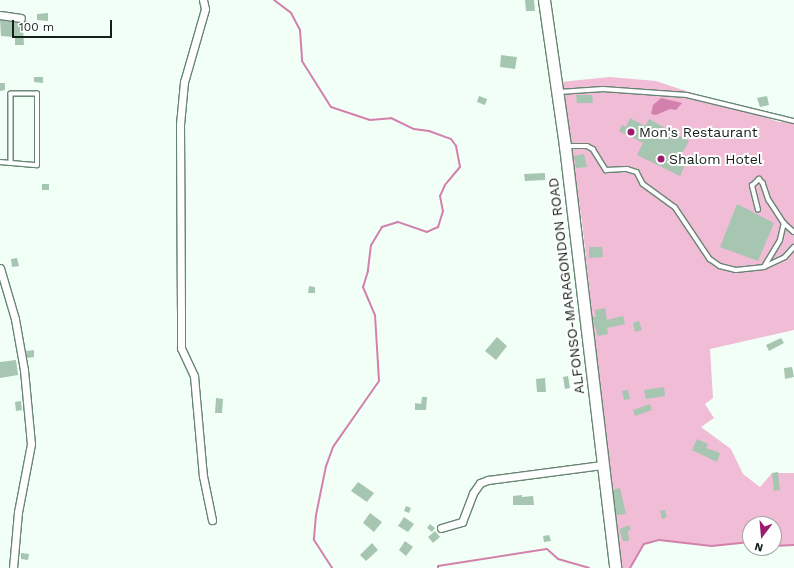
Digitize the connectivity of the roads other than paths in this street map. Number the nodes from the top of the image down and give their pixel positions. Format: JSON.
{"nodes":[{"id":1,"x":203,"y":0,"type":"edge"},
{"id":2,"x":544,"y":0,"type":"edge"},
{"id":3,"x":0,"y":15,"type":"edge"},
{"id":4,"x":21,"y":18,"type":"dead end"},
{"id":5,"x":557,"y":92,"type":"junction"},
{"id":6,"x":794,"y":121,"type":"edge"},
{"id":7,"x":564,"y":146,"type":"junction"},
{"id":8,"x":0,"y":162,"type":"edge"},
{"id":9,"x":11,"y":163,"type":"junction"},
{"id":10,"x":758,"y":210,"type":"dead end"},
{"id":11,"x":784,"y":223,"type":"junction"},
{"id":12,"x":794,"y":232,"type":"edge"},
{"id":13,"x":794,"y":247,"type":"edge"},
{"id":14,"x":764,"y":267,"type":"junction"},
{"id":15,"x":0,"y":268,"type":"edge"},
{"id":16,"x":602,"y":465,"type":"junction"},
{"id":17,"x":212,"y":520,"type":"dead end"},
{"id":18,"x":441,"y":528,"type":"dead end"},
{"id":19,"x":615,"y":565,"type":"edge"},
{"id":20,"x":13,"y":568,"type":"edge"}],
"edges":[{"from":1,"to":17,"type":"street"},
{"from":2,"to":5,"type":"street","name":"ALFONSO-MARAGONDON ROAD"},
{"from":3,"to":4,"type":"street"},
{"from":5,"to":6,"type":"lane"},
{"from":5,"to":7,"type":"street","name":"ALFONSO-MARAGONDON ROAD"},
{"from":7,"to":14,"type":"lane"},
{"from":7,"to":16,"type":"street","name":"ALFONSO-MARAGONDON ROAD"},
{"from":8,"to":9,"type":"lane"},
{"from":9,"to":9,"type":"lane"},
{"from":10,"to":11,"type":"lane"},
{"from":11,"to":12,"type":"lane"},
{"from":11,"to":14,"type":"lane"},
{"from":13,"to":14,"type":"lane"},
{"from":15,"to":20,"type":"street"},
{"from":16,"to":18,"type":"street"},
{"from":16,"to":19,"type":"street","name":"ALFONSO-MARAGONDON ROAD"}]}
